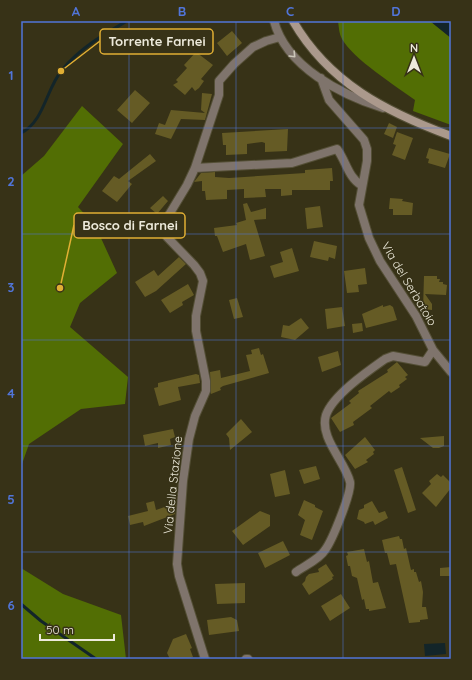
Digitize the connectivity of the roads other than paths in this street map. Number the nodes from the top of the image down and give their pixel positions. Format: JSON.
{"nodes":[{"id":1,"x":274,"y":21,"type":"edge"},
{"id":2,"x":293,"y":21,"type":"edge"},
{"id":3,"x":280,"y":37,"type":"junction"},
{"id":4,"x":321,"y":78,"type":"junction"},
{"id":5,"x":387,"y":110,"type":"junction"},
{"id":6,"x":451,"y":136,"type":"edge"},
{"id":7,"x":195,"y":168,"type":"junction"},
{"id":8,"x":361,"y":185,"type":"junction"},
{"id":9,"x":433,"y":350,"type":"junction"},
{"id":10,"x":451,"y":372,"type":"edge"},
{"id":11,"x":296,"y":572,"type":"dead end"},
{"id":12,"x":205,"y":659,"type":"edge"}],
"edges":[{"from":1,"to":3,"type":"street"},
{"from":2,"to":5,"type":"main road"},
{"from":3,"to":4,"type":"street","one_way":true},
{"from":3,"to":7,"type":"street","name":"Via della Stazione"},
{"from":4,"to":5,"type":"street"},
{"from":4,"to":8,"type":"street","name":"Via del Serbatoio"},
{"from":5,"to":6,"type":"main road"},
{"from":7,"to":8,"type":"street"},
{"from":7,"to":12,"type":"street","name":"Via della Stazione"},
{"from":8,"to":9,"type":"street","name":"Via del Serbatoio"},
{"from":9,"to":10,"type":"street","name":"Via del Serbatoio"},
{"from":9,"to":11,"type":"street"}]}
